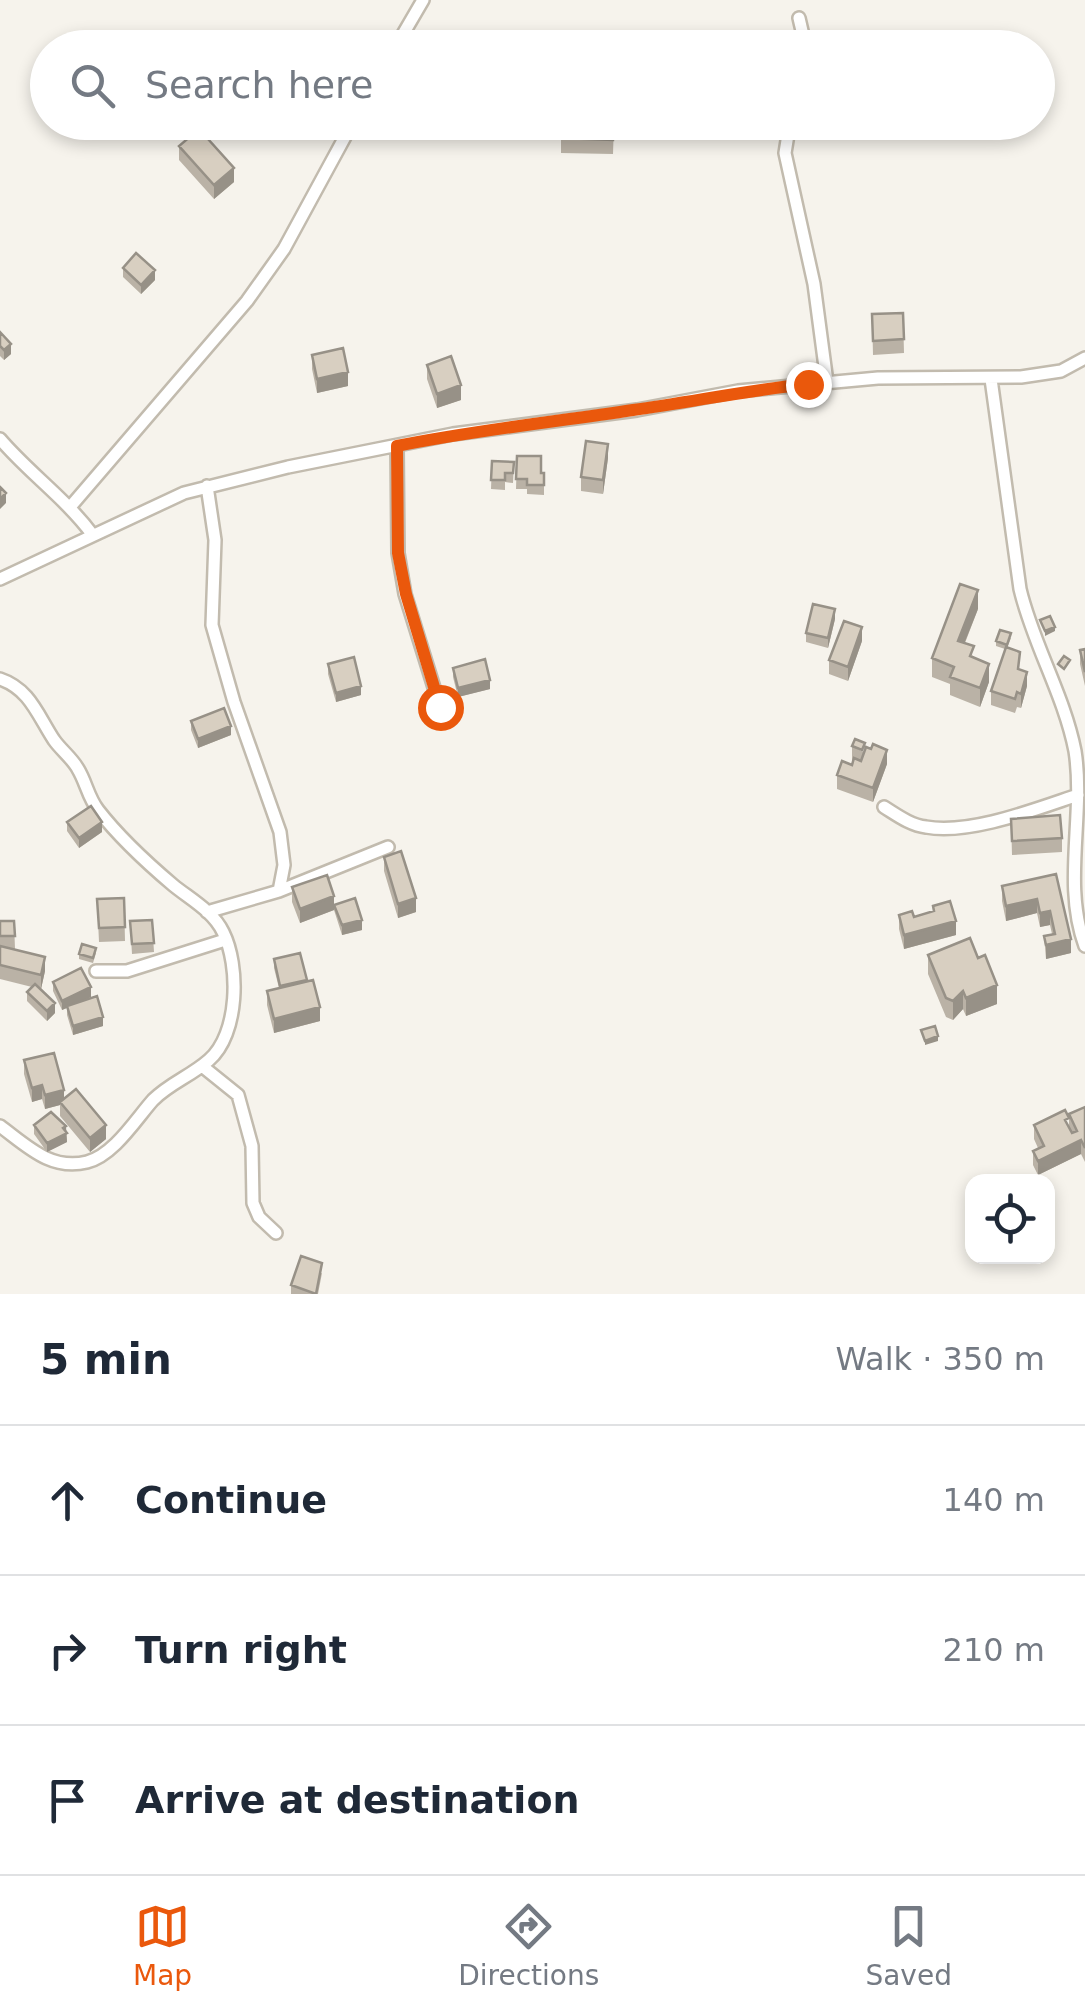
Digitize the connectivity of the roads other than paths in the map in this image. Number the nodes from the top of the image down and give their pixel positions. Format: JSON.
{"nodes":[{"id":1,"x":423,"y":0,"type":"edge"},
{"id":2,"x":800,"y":18,"type":"dead end"},
{"id":3,"x":405,"y":30,"type":"edge"},
{"id":4,"x":802,"y":30,"type":"edge"},
{"id":5,"x":344,"y":140,"type":"edge"},
{"id":6,"x":787,"y":140,"type":"edge"},
{"id":7,"x":1085,"y":358,"type":"edge"},
{"id":8,"x":991,"y":379,"type":"junction"},
{"id":9,"x":827,"y":382,"type":"junction"},
{"id":10,"x":0,"y":439,"type":"edge"},
{"id":11,"x":397,"y":446,"type":"junction"},
{"id":12,"x":208,"y":486,"type":"junction"},
{"id":13,"x":71,"y":506,"type":"junction"},
{"id":14,"x":92,"y":534,"type":"junction"},
{"id":15,"x":0,"y":579,"type":"edge"},
{"id":16,"x":0,"y":679,"type":"edge"},
{"id":17,"x":440,"y":707,"type":"dead end"},
{"id":18,"x":1078,"y":795,"type":"junction"},
{"id":19,"x":884,"y":807,"type":"dead end"},
{"id":20,"x":388,"y":847,"type":"dead end"},
{"id":21,"x":280,"y":891,"type":"junction"},
{"id":22,"x":207,"y":912,"type":"junction"},
{"id":23,"x":225,"y":940,"type":"junction"},
{"id":24,"x":1085,"y":946,"type":"edge"},
{"id":25,"x":96,"y":971,"type":"dead end"},
{"id":26,"x":202,"y":1066,"type":"junction"},
{"id":27,"x":0,"y":1126,"type":"edge"},
{"id":28,"x":276,"y":1233,"type":"dead end"}],
"edges":[{"from":1,"to":3,"type":"street"},
{"from":2,"to":4,"type":"street"},
{"from":5,"to":13,"type":"street"},
{"from":6,"to":9,"type":"street"},
{"from":7,"to":8,"type":"street"},
{"from":8,"to":9,"type":"street"},
{"from":8,"to":18,"type":"street"},
{"from":9,"to":11,"type":"street"},
{"from":10,"to":13,"type":"street"},
{"from":11,"to":12,"type":"street"},
{"from":11,"to":17,"type":"street"},
{"from":12,"to":14,"type":"street"},
{"from":12,"to":21,"type":"street"},
{"from":13,"to":14,"type":"street"},
{"from":14,"to":15,"type":"street"},
{"from":16,"to":22,"type":"street"},
{"from":18,"to":19,"type":"street"},
{"from":18,"to":24,"type":"street"},
{"from":20,"to":21,"type":"street"},
{"from":21,"to":22,"type":"street"},
{"from":22,"to":23,"type":"street"},
{"from":23,"to":25,"type":"street"},
{"from":23,"to":26,"type":"street"},
{"from":26,"to":27,"type":"street"},
{"from":26,"to":28,"type":"street"}]}
